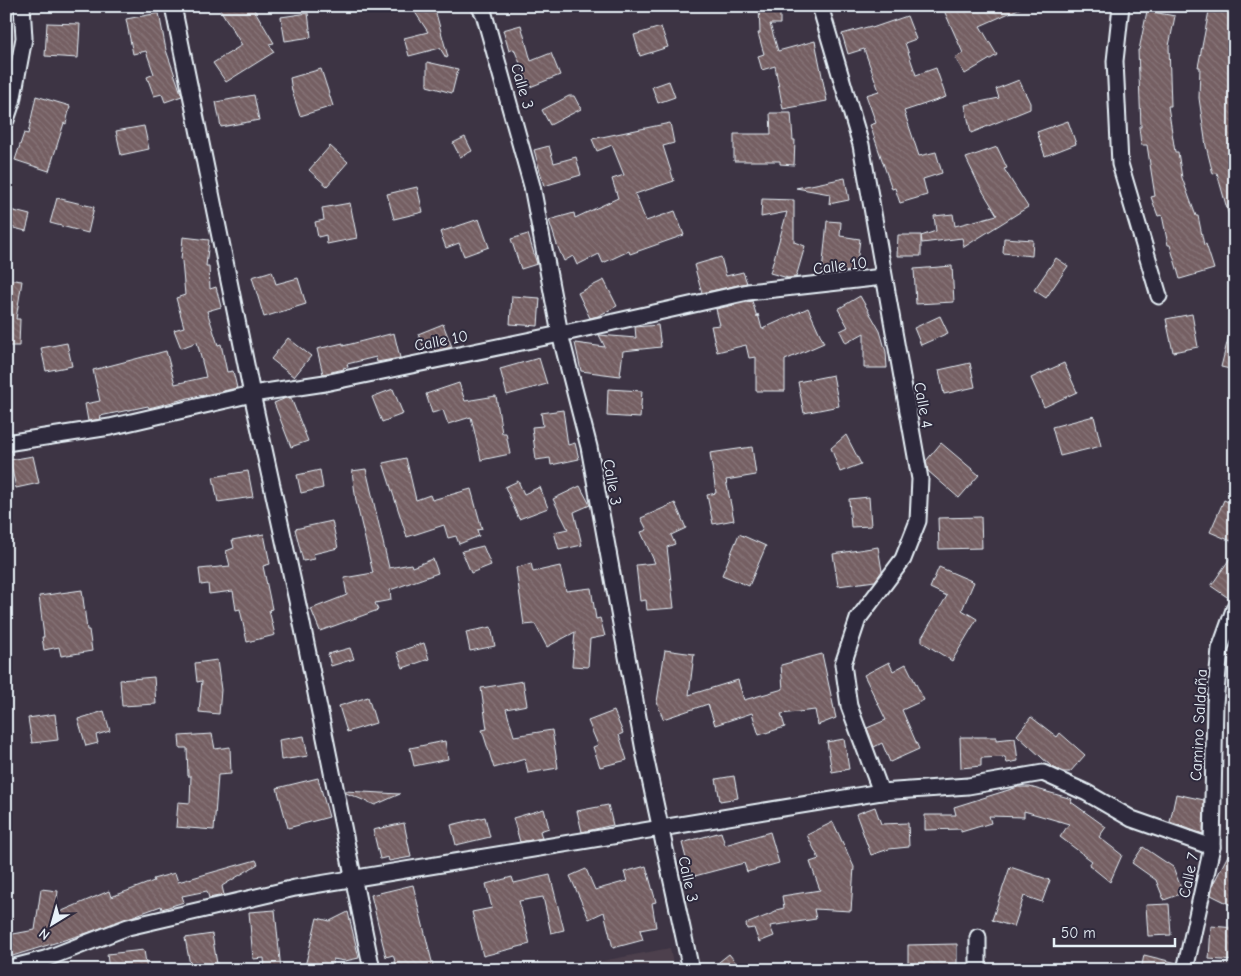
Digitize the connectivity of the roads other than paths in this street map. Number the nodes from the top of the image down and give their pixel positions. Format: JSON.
{"nodes":[{"id":1,"x":22,"y":6,"type":"edge"},
{"id":2,"x":173,"y":6,"type":"edge"},
{"id":3,"x":479,"y":6,"type":"edge"},
{"id":4,"x":820,"y":6,"type":"edge"},
{"id":5,"x":1121,"y":6,"type":"edge"},
{"id":6,"x":6,"y":120,"type":"edge"},
{"id":7,"x":884,"y":277,"type":"junction"},
{"id":8,"x":1159,"y":296,"type":"dead end"},
{"id":9,"x":560,"y":334,"type":"junction"},
{"id":10,"x":252,"y":394,"type":"junction"},
{"id":11,"x":6,"y":443,"type":"edge"},
{"id":12,"x":1235,"y":607,"type":"edge"},
{"id":13,"x":882,"y":792,"type":"junction"},
{"id":14,"x":660,"y":827,"type":"junction"},
{"id":15,"x":1212,"y":847,"type":"junction"},
{"id":16,"x":353,"y":879,"type":"junction"},
{"id":17,"x":978,"y":937,"type":"dead end"},
{"id":18,"x":6,"y":968,"type":"edge"},
{"id":19,"x":372,"y":970,"type":"edge"},
{"id":20,"x":691,"y":970,"type":"edge"},
{"id":21,"x":978,"y":970,"type":"edge"},
{"id":22,"x":1185,"y":970,"type":"edge"}],
"edges":[{"from":1,"to":6,"type":"street"},
{"from":2,"to":10,"type":"street"},
{"from":3,"to":9,"type":"street","name":"Calle 3"},
{"from":4,"to":7,"type":"street","name":"Calle 4"},
{"from":5,"to":8,"type":"street"},
{"from":7,"to":9,"type":"street","name":"Calle 10"},
{"from":7,"to":13,"type":"street","name":"Calle 4"},
{"from":9,"to":10,"type":"street","name":"Calle 10"},
{"from":9,"to":14,"type":"street","name":"Calle 3"},
{"from":10,"to":11,"type":"street","name":"Calle 10"},
{"from":10,"to":16,"type":"street"},
{"from":12,"to":15,"type":"street","name":"Camino Saldaña"},
{"from":13,"to":14,"type":"street"},
{"from":13,"to":15,"type":"street"},
{"from":14,"to":16,"type":"street"},
{"from":14,"to":20,"type":"street","name":"Calle 3"},
{"from":15,"to":22,"type":"street","name":"Calle 7"},
{"from":16,"to":18,"type":"street"},
{"from":16,"to":19,"type":"street"},
{"from":17,"to":21,"type":"street"}]}
